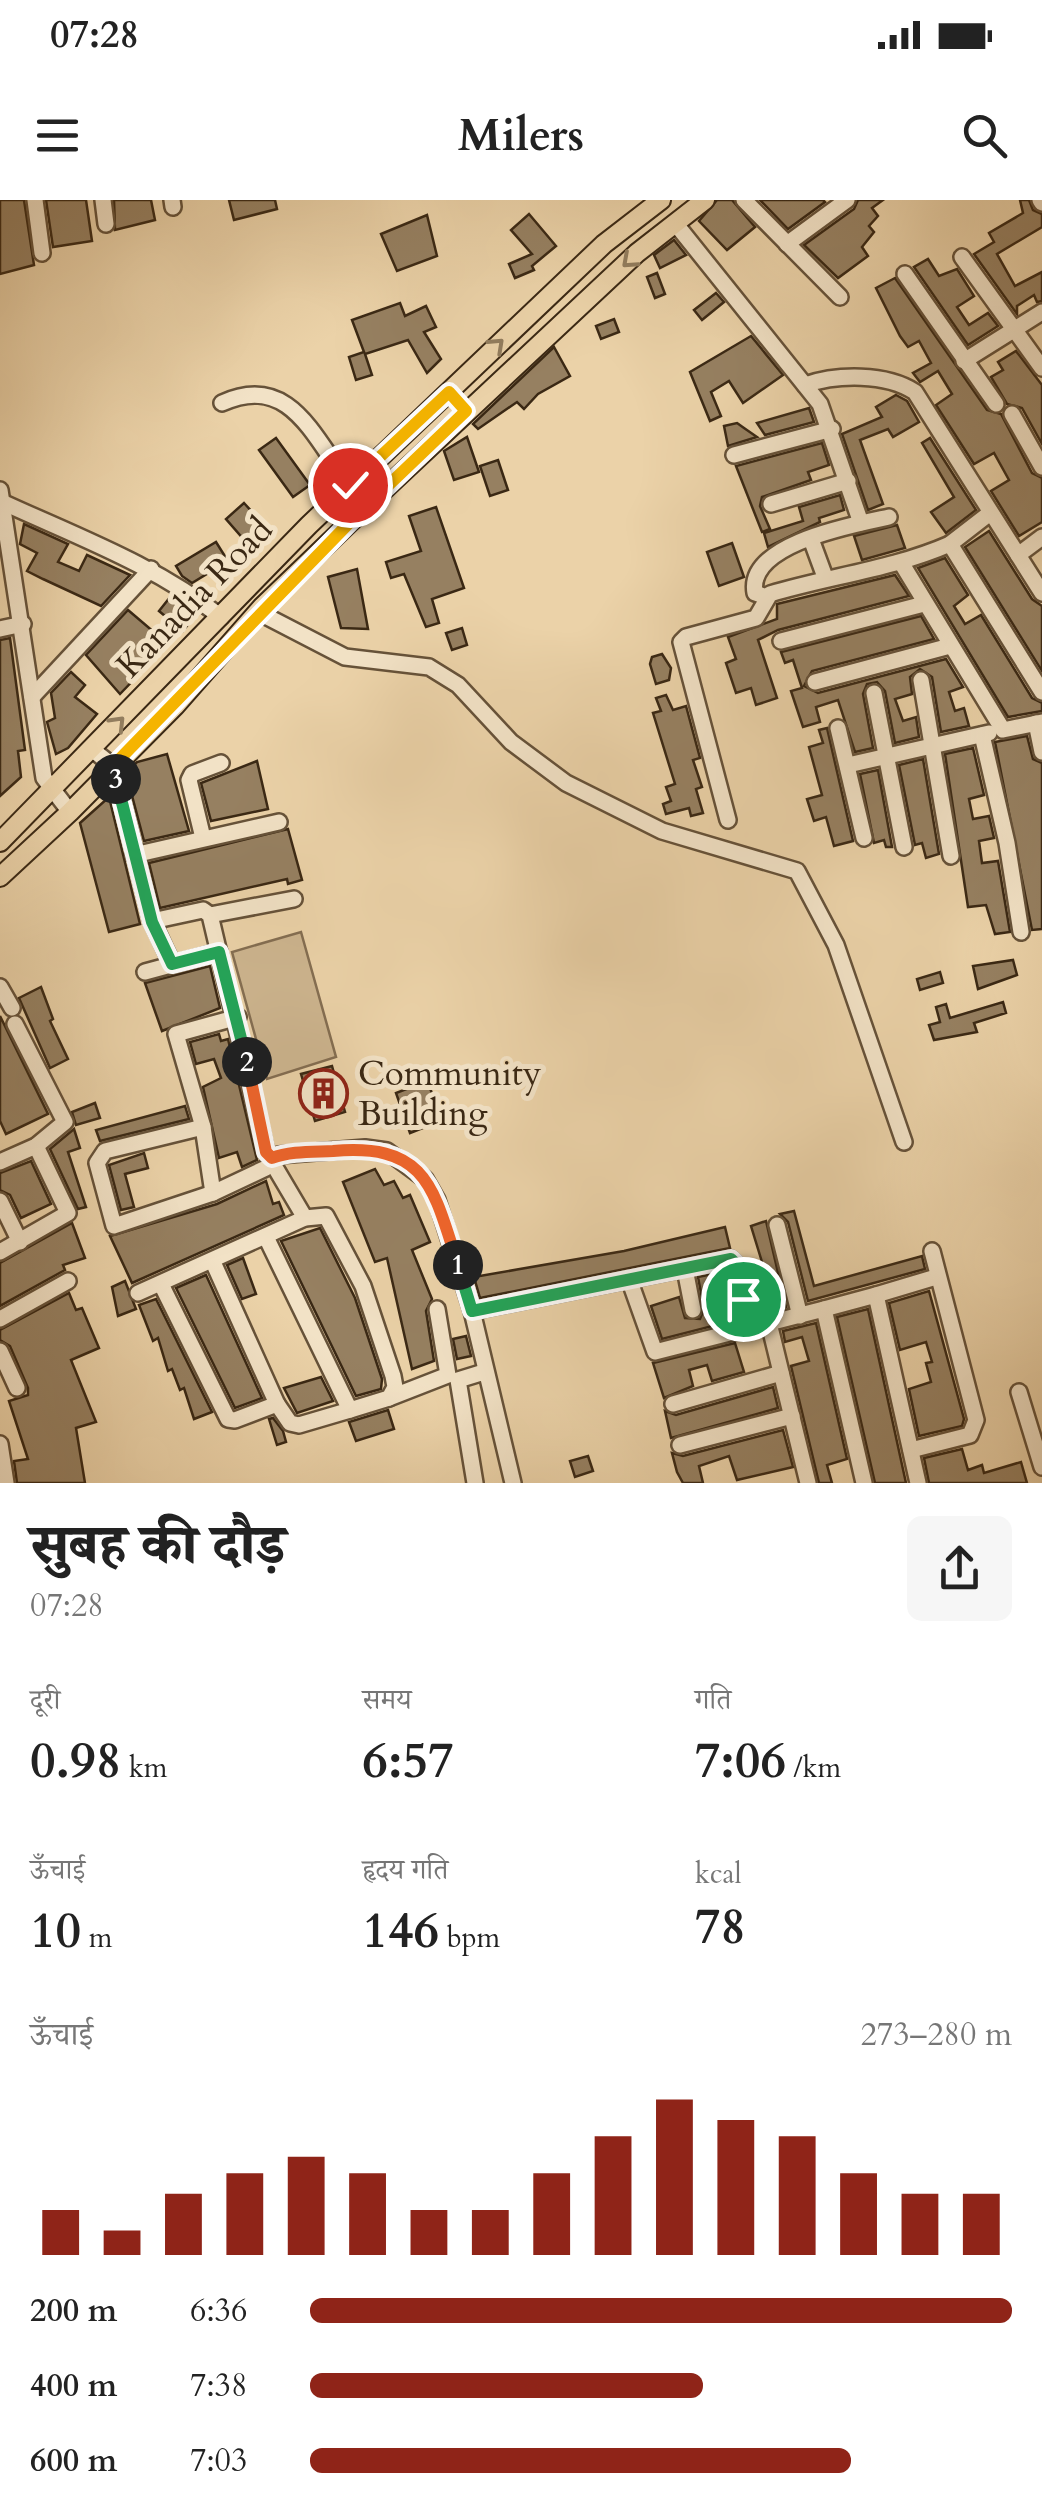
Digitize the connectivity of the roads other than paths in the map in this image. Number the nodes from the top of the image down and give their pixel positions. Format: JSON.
{"nodes":[{"id":1,"x":34,"y":200,"type":"edge"},
{"id":2,"x":102,"y":200,"type":"edge"},
{"id":3,"x":661,"y":200,"type":"edge"},
{"id":4,"x":705,"y":200,"type":"edge"},
{"id":5,"x":744,"y":200,"type":"edge"},
{"id":6,"x":847,"y":200,"type":"edge"},
{"id":7,"x":642,"y":215,"type":"junction"},
{"id":8,"x":675,"y":223,"type":"junction"},
{"id":9,"x":106,"y":224,"type":"dead end"},
{"id":10,"x":658,"y":235,"type":"junction"},
{"id":11,"x":787,"y":244,"type":"junction"},
{"id":12,"x":42,"y":253,"type":"dead end"},
{"id":13,"x":962,"y":257,"type":"dead end"},
{"id":14,"x":905,"y":274,"type":"dead end"},
{"id":15,"x":840,"y":298,"type":"dead end"},
{"id":16,"x":1042,"y":312,"type":"edge"},
{"id":17,"x":1010,"y":329,"type":"junction"},
{"id":18,"x":964,"y":360,"type":"junction"},
{"id":19,"x":1042,"y":368,"type":"edge"},
{"id":20,"x":805,"y":385,"type":"junction"},
{"id":21,"x":449,"y":392,"type":"junction"},
{"id":22,"x":222,"y":403,"type":"dead end"},
{"id":23,"x":996,"y":404,"type":"dead end"},
{"id":24,"x":466,"y":411,"type":"junction"},
{"id":25,"x":1012,"y":414,"type":"dead end"},
{"id":26,"x":832,"y":429,"type":"junction"},
{"id":27,"x":734,"y":455,"type":"dead end"},
{"id":28,"x":1042,"y":467,"type":"edge"},
{"id":29,"x":848,"y":481,"type":"junction"},
{"id":30,"x":350,"y":485,"type":"junction"},
{"id":31,"x":1,"y":496,"type":"edge"},
{"id":32,"x":770,"y":504,"type":"dead end"},
{"id":33,"x":990,"y":513,"type":"junction"},
{"id":34,"x":888,"y":516,"type":"dead end"},
{"id":35,"x":860,"y":523,"type":"junction"},
{"id":36,"x":1042,"y":537,"type":"edge"},
{"id":37,"x":811,"y":539,"type":"junction"},
{"id":38,"x":950,"y":544,"type":"junction"},
{"id":39,"x":1018,"y":556,"type":"junction"},
{"id":40,"x":5,"y":558,"type":"edge"},
{"id":41,"x":902,"y":564,"type":"junction"},
{"id":42,"x":151,"y":570,"type":"junction"},
{"id":43,"x":825,"y":577,"type":"junction"},
{"id":44,"x":1042,"y":593,"type":"edge"},
{"id":45,"x":767,"y":598,"type":"junction"},
{"id":46,"x":924,"y":604,"type":"junction"},
{"id":47,"x":258,"y":612,"type":"junction"},
{"id":48,"x":221,"y":617,"type":"junction"},
{"id":49,"x":23,"y":624,"type":"junction"},
{"id":50,"x":0,"y":629,"type":"edge"},
{"id":51,"x":781,"y":641,"type":"dead end"},
{"id":52,"x":950,"y":646,"type":"junction"},
{"id":53,"x":921,"y":680,"type":"dead end"},
{"id":54,"x":815,"y":682,"type":"dead end"},
{"id":55,"x":1042,"y":692,"type":"edge"},
{"id":56,"x":874,"y":693,"type":"dead end"},
{"id":57,"x":32,"y":697,"type":"junction"},
{"id":58,"x":1039,"y":722,"type":"edge"},
{"id":59,"x":838,"y":728,"type":"dead end"},
{"id":60,"x":1003,"y":730,"type":"junction"},
{"id":61,"x":982,"y":735,"type":"junction"},
{"id":62,"x":935,"y":745,"type":"junction"},
{"id":63,"x":93,"y":750,"type":"junction"},
{"id":64,"x":1042,"y":752,"type":"edge"},
{"id":65,"x":889,"y":755,"type":"junction"},
{"id":66,"x":221,"y":763,"type":"dead end"},
{"id":67,"x":848,"y":764,"type":"junction"},
{"id":68,"x":113,"y":766,"type":"junction"},
{"id":69,"x":52,"y":792,"type":"junction"},
{"id":70,"x":70,"y":812,"type":"junction"},
{"id":71,"x":728,"y":820,"type":"dead end"},
{"id":72,"x":279,"y":822,"type":"dead end"},
{"id":73,"x":203,"y":838,"type":"junction"},
{"id":74,"x":864,"y":838,"type":"dead end"},
{"id":75,"x":0,"y":842,"type":"edge"},
{"id":76,"x":904,"y":847,"type":"dead end"},
{"id":77,"x":134,"y":854,"type":"junction"},
{"id":78,"x":951,"y":856,"type":"dead end"},
{"id":79,"x":0,"y":876,"type":"edge"},
{"id":80,"x":294,"y":899,"type":"dead end"},
{"id":81,"x":210,"y":914,"type":"junction"},
{"id":82,"x":152,"y":922,"type":"junction"},
{"id":83,"x":1020,"y":932,"type":"dead end"},
{"id":84,"x":219,"y":952,"type":"junction"},
{"id":85,"x":172,"y":964,"type":"junction"},
{"id":86,"x":145,"y":972,"type":"dead end"},
{"id":87,"x":0,"y":987,"type":"edge"},
{"id":88,"x":238,"y":1016,"type":"junction"},
{"id":89,"x":203,"y":1127,"type":"junction"},
{"id":90,"x":904,"y":1142,"type":"dead end"},
{"id":91,"x":36,"y":1146,"type":"junction"},
{"id":92,"x":2,"y":1156,"type":"edge"},
{"id":93,"x":272,"y":1158,"type":"junction"},
{"id":94,"x":213,"y":1193,"type":"junction"},
{"id":95,"x":0,"y":1201,"type":"edge"},
{"id":96,"x":305,"y":1218,"type":"junction"},
{"id":97,"x":778,"y":1225,"type":"dead end"},
{"id":98,"x":266,"y":1237,"type":"junction"},
{"id":99,"x":20,"y":1242,"type":"junction"},
{"id":100,"x":932,"y":1251,"type":"dead end"},
{"id":101,"x":0,"y":1252,"type":"edge"},
{"id":102,"x":214,"y":1262,"type":"junction"},
{"id":103,"x":684,"y":1269,"type":"junction"},
{"id":104,"x":936,"y":1277,"type":"junction"},
{"id":105,"x":629,"y":1279,"type":"junction"},
{"id":106,"x":68,"y":1281,"type":"dead end"},
{"id":107,"x":161,"y":1284,"type":"junction"},
{"id":108,"x":138,"y":1294,"type":"dead end"},
{"id":109,"x":876,"y":1294,"type":"junction"},
{"id":110,"x":743,"y":1299,"type":"dead end"},
{"id":111,"x":824,"y":1308,"type":"junction"},
{"id":112,"x":438,"y":1309,"type":"dead end"},
{"id":113,"x":693,"y":1310,"type":"dead end"},
{"id":114,"x":472,"y":1311,"type":"junction"},
{"id":115,"x":800,"y":1316,"type":"junction"},
{"id":116,"x":0,"y":1319,"type":"edge"},
{"id":117,"x":769,"y":1323,"type":"junction"},
{"id":118,"x":0,"y":1351,"type":"edge"},
{"id":119,"x":484,"y":1372,"type":"junction"},
{"id":120,"x":782,"y":1373,"type":"junction"},
{"id":121,"x":17,"y":1388,"type":"dead end"},
{"id":122,"x":1019,"y":1392,"type":"dead end"},
{"id":123,"x":389,"y":1398,"type":"junction"},
{"id":124,"x":277,"y":1404,"type":"junction"},
{"id":125,"x":672,"y":1404,"type":"dead end"},
{"id":126,"x":350,"y":1410,"type":"junction"},
{"id":127,"x":792,"y":1416,"type":"junction"},
{"id":128,"x":0,"y":1444,"type":"edge"},
{"id":129,"x":680,"y":1444,"type":"dead end"},
{"id":130,"x":911,"y":1450,"type":"junction"},
{"id":131,"x":1042,"y":1466,"type":"edge"},
{"id":132,"x":803,"y":1482,"type":"edge"},
{"id":133,"x":6,"y":1483,"type":"edge"},
{"id":134,"x":475,"y":1483,"type":"edge"},
{"id":135,"x":514,"y":1483,"type":"edge"},
{"id":136,"x":864,"y":1483,"type":"edge"},
{"id":137,"x":918,"y":1483,"type":"edge"}],
"edges":[{"from":1,"to":12,"type":"street"},
{"from":2,"to":9,"type":"street"},
{"from":3,"to":7,"type":"main road","name":"Kanadia Road"},
{"from":4,"to":8,"type":"main road","name":"Kanadia Road"},
{"from":5,"to":11,"type":"street"},
{"from":6,"to":11,"type":"street"},
{"from":7,"to":10,"type":"main road"},
{"from":21,"to":7,"type":"main road","name":"Kanadia Road","one_way":true},
{"from":8,"to":10,"type":"main road","name":"Kanadia Road"},
{"from":8,"to":20,"type":"street"},
{"from":10,"to":24,"type":"main road","name":"Kanadia Road","one_way":true},
{"from":11,"to":15,"type":"street"},
{"from":13,"to":17,"type":"street"},
{"from":14,"to":18,"type":"street"},
{"from":16,"to":17,"type":"street"},
{"from":17,"to":18,"type":"street"},
{"from":17,"to":19,"type":"street"},
{"from":18,"to":23,"type":"street"},
{"from":20,"to":26,"type":"street"},
{"from":20,"to":33,"type":"street"},
{"from":21,"to":24,"type":"main road"},
{"from":21,"to":30,"type":"main road","name":"Kanadia Road"},
{"from":22,"to":30,"type":"street"},
{"from":24,"to":47,"type":"main road","name":"Kanadia Road"},
{"from":25,"to":28,"type":"street"},
{"from":26,"to":27,"type":"street"},
{"from":26,"to":29,"type":"street"},
{"from":29,"to":32,"type":"street"},
{"from":29,"to":35,"type":"street"},
{"from":30,"to":48,"type":"main road","name":"Kanadia Road"},
{"from":31,"to":40,"type":"street"},
{"from":31,"to":42,"type":"street"},
{"from":33,"to":38,"type":"street"},
{"from":33,"to":39,"type":"street"},
{"from":34,"to":35,"type":"street"},
{"from":35,"to":37,"type":"street"},
{"from":36,"to":39,"type":"street"},
{"from":37,"to":43,"type":"street"},
{"from":37,"to":45,"type":"street"},
{"from":38,"to":41,"type":"street"},
{"from":38,"to":55,"type":"street"},
{"from":39,"to":44,"type":"street"},
{"from":40,"to":49,"type":"street"},
{"from":41,"to":43,"type":"street"},
{"from":41,"to":46,"type":"street"},
{"from":42,"to":48,"type":"street"},
{"from":42,"to":57,"type":"street"},
{"from":43,"to":45,"type":"street"},
{"from":45,"to":71,"type":"street"},
{"from":46,"to":51,"type":"street"},
{"from":46,"to":52,"type":"street"},
{"from":47,"to":68,"type":"main road","name":"Kanadia Road"},
{"from":47,"to":90,"type":"street"},
{"from":63,"to":48,"type":"main road","name":"Kanadia Road","one_way":true},
{"from":49,"to":50,"type":"street"},
{"from":49,"to":57,"type":"street"},
{"from":52,"to":54,"type":"street"},
{"from":52,"to":60,"type":"street"},
{"from":53,"to":62,"type":"street"},
{"from":56,"to":65,"type":"street"},
{"from":57,"to":69,"type":"street"},
{"from":58,"to":60,"type":"street"},
{"from":58,"to":64,"type":"street"},
{"from":59,"to":67,"type":"street"},
{"from":60,"to":61,"type":"street"},
{"from":61,"to":62,"type":"street"},
{"from":61,"to":83,"type":"street"},
{"from":62,"to":65,"type":"street"},
{"from":62,"to":78,"type":"street"},
{"from":63,"to":68,"type":"street"},
{"from":63,"to":69,"type":"main road","name":"Kanadia Road"},
{"from":65,"to":67,"type":"street"},
{"from":65,"to":76,"type":"street"},
{"from":66,"to":73,"type":"street"},
{"from":67,"to":74,"type":"street"},
{"from":68,"to":70,"type":"main road","name":"Kanadia Road"},
{"from":68,"to":77,"type":"street"},
{"from":69,"to":70,"type":"street"},
{"from":69,"to":75,"type":"main road","name":"Kanadia Road"},
{"from":70,"to":79,"type":"main road","name":"Kanadia Road"},
{"from":72,"to":73,"type":"street"},
{"from":73,"to":77,"type":"street"},
{"from":77,"to":82,"type":"street"},
{"from":80,"to":81,"type":"street"},
{"from":81,"to":82,"type":"street"},
{"from":81,"to":84,"type":"street"},
{"from":82,"to":85,"type":"street"},
{"from":84,"to":85,"type":"street"},
{"from":84,"to":88,"type":"street"},
{"from":85,"to":86,"type":"street"},
{"from":87,"to":91,"type":"street"},
{"from":88,"to":89,"type":"street"},
{"from":88,"to":93,"type":"street"},
{"from":89,"to":94,"type":"street"},
{"from":89,"to":94,"type":"street"},
{"from":91,"to":92,"type":"street"},
{"from":91,"to":99,"type":"street"},
{"from":93,"to":94,"type":"street"},
{"from":93,"to":96,"type":"street"},
{"from":93,"to":114,"type":"street"},
{"from":95,"to":99,"type":"street"},
{"from":96,"to":98,"type":"street"},
{"from":96,"to":123,"type":"street"},
{"from":97,"to":115,"type":"street"},
{"from":98,"to":102,"type":"street"},
{"from":98,"to":126,"type":"street"},
{"from":99,"to":101,"type":"street"},
{"from":100,"to":104,"type":"street"},
{"from":102,"to":107,"type":"street"},
{"from":102,"to":124,"type":"street"},
{"from":103,"to":105,"type":"street"},
{"from":103,"to":110,"type":"street"},
{"from":103,"to":113,"type":"street"},
{"from":104,"to":109,"type":"street"},
{"from":104,"to":130,"type":"street"},
{"from":105,"to":114,"type":"street"},
{"from":105,"to":117,"type":"street"},
{"from":106,"to":116,"type":"street"},
{"from":107,"to":108,"type":"street"},
{"from":107,"to":124,"type":"street"},
{"from":109,"to":111,"type":"street"},
{"from":109,"to":130,"type":"street"},
{"from":111,"to":115,"type":"street"},
{"from":111,"to":136,"type":"street"},
{"from":112,"to":123,"type":"street"},
{"from":114,"to":119,"type":"street"},
{"from":115,"to":117,"type":"street"},
{"from":117,"to":120,"type":"street"},
{"from":118,"to":121,"type":"street"},
{"from":119,"to":134,"type":"street"},
{"from":119,"to":135,"type":"street"},
{"from":120,"to":125,"type":"street"},
{"from":120,"to":127,"type":"street"},
{"from":122,"to":131,"type":"street"},
{"from":123,"to":126,"type":"street"},
{"from":124,"to":126,"type":"street"},
{"from":127,"to":129,"type":"street"},
{"from":127,"to":132,"type":"street"},
{"from":128,"to":133,"type":"street"},
{"from":130,"to":137,"type":"street"}]}
